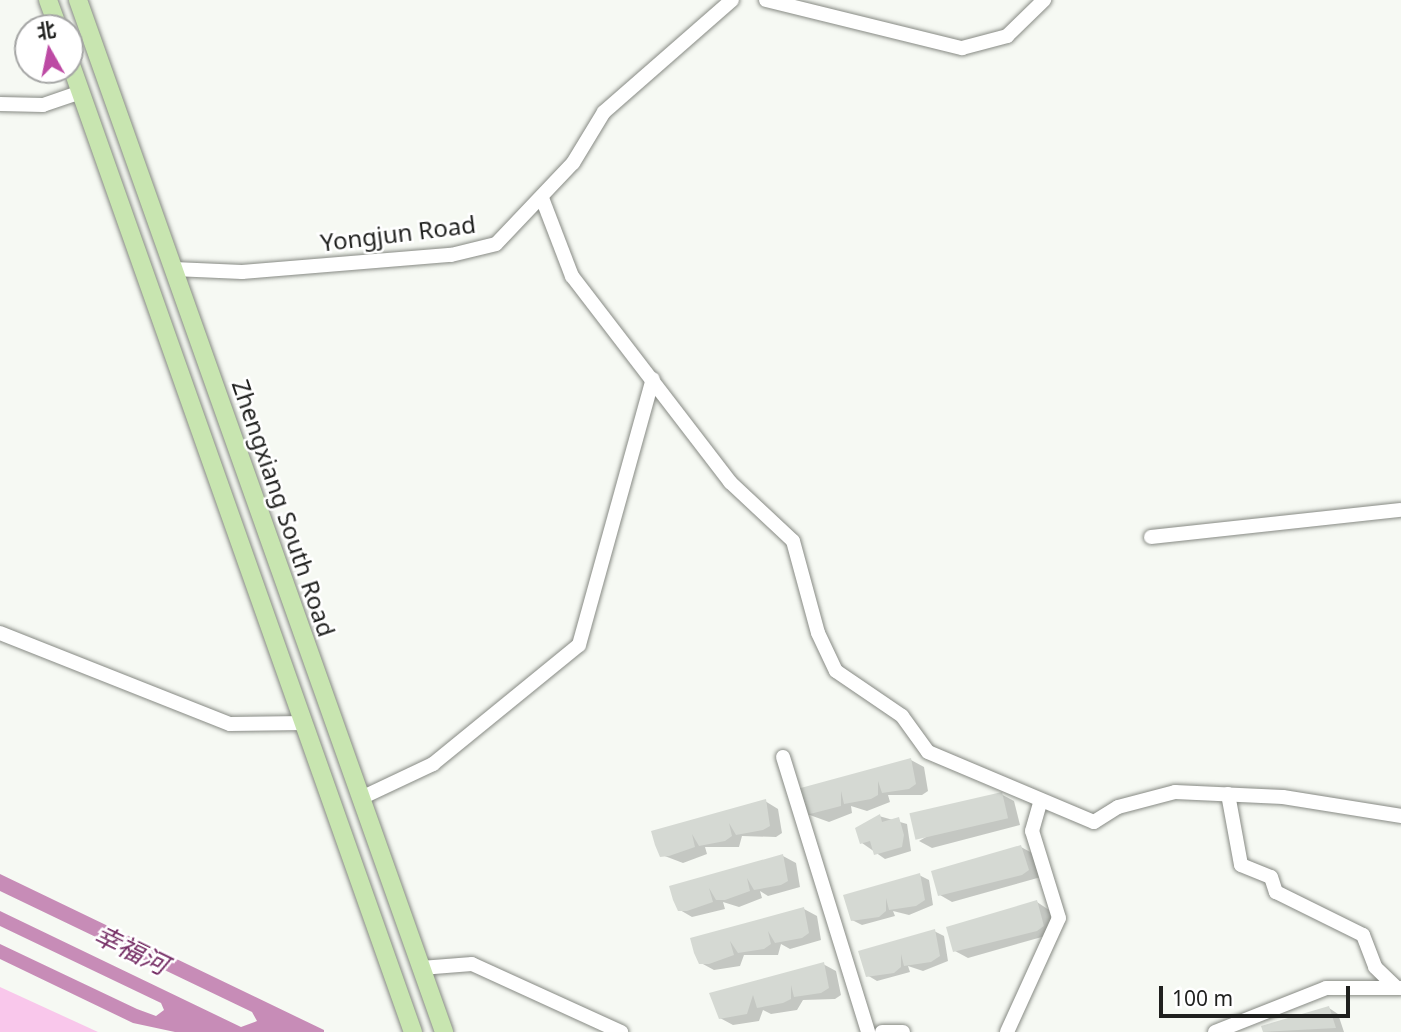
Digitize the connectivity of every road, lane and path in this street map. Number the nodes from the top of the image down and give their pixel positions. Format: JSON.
{"nodes":[{"id":1,"x":78,"y":0,"type":"edge"},
{"id":2,"x":732,"y":0,"type":"edge"},
{"id":3,"x":766,"y":0,"type":"edge"},
{"id":4,"x":1044,"y":0,"type":"edge"},
{"id":5,"x":77,"y":84,"type":"edge"},
{"id":6,"x":80,"y":92,"type":"junction"},
{"id":7,"x":0,"y":104,"type":"edge"},
{"id":8,"x":542,"y":198,"type":"junction"},
{"id":9,"x":174,"y":269,"type":"junction"},
{"id":10,"x":184,"y":296,"type":"junction"},
{"id":11,"x":155,"y":306,"type":"junction"},
{"id":12,"x":653,"y":379,"type":"junction"},
{"id":13,"x":1401,"y":510,"type":"edge"},
{"id":14,"x":1151,"y":537,"type":"dead end"},
{"id":15,"x":0,"y":633,"type":"edge"},
{"id":16,"x":303,"y":723,"type":"junction"},
{"id":17,"x":783,"y":757,"type":"dead end"},
{"id":18,"x":1228,"y":794,"type":"junction"},
{"id":19,"x":361,"y":798,"type":"junction"},
{"id":20,"x":1040,"y":803,"type":"junction"},
{"id":21,"x":1401,"y":816,"type":"edge"},
{"id":22,"x":421,"y":968,"type":"junction"},
{"id":23,"x":1399,"y":988,"type":"edge"},
{"id":24,"x":413,"y":1032,"type":"edge"},
{"id":25,"x":443,"y":1032,"type":"edge"},
{"id":26,"x":621,"y":1032,"type":"edge"},
{"id":27,"x":868,"y":1032,"type":"edge"},
{"id":28,"x":882,"y":1032,"type":"edge"},
{"id":29,"x":903,"y":1032,"type":"edge"},
{"id":30,"x":1007,"y":1032,"type":"edge"},
{"id":31,"x":1215,"y":1032,"type":"edge"}],
"edges":[{"from":1,"to":9,"type":"main road","name":"Zhengxiang South Road"},
{"from":2,"to":8,"type":"street","name":"Yongjun Road"},
{"from":3,"to":4,"type":"street"},
{"from":5,"to":6,"type":"main road"},
{"from":6,"to":7,"type":"street"},
{"from":6,"to":11,"type":"main road"},
{"from":8,"to":9,"type":"street","name":"Yongjun Road"},
{"from":8,"to":12,"type":"street"},
{"from":9,"to":10,"type":"main road","name":"Zhengxiang South Road"},
{"from":10,"to":11,"type":"main road"},
{"from":10,"to":19,"type":"main road","name":"Zhengxiang South Road"},
{"from":11,"to":16,"type":"main road"},
{"from":12,"to":19,"type":"street"},
{"from":12,"to":20,"type":"street"},
{"from":13,"to":14,"type":"street"},
{"from":15,"to":16,"type":"street"},
{"from":16,"to":24,"type":"main road"},
{"from":17,"to":27,"type":"street"},
{"from":18,"to":20,"type":"street"},
{"from":18,"to":21,"type":"street"},
{"from":18,"to":23,"type":"street"},
{"from":19,"to":22,"type":"main road","name":"Zhengxiang South Road"},
{"from":20,"to":30,"type":"street"},
{"from":22,"to":25,"type":"main road","name":"Zhengxiang South Road"},
{"from":22,"to":26,"type":"street"},
{"from":23,"to":31,"type":"street"},
{"from":28,"to":29,"type":"street"}]}
